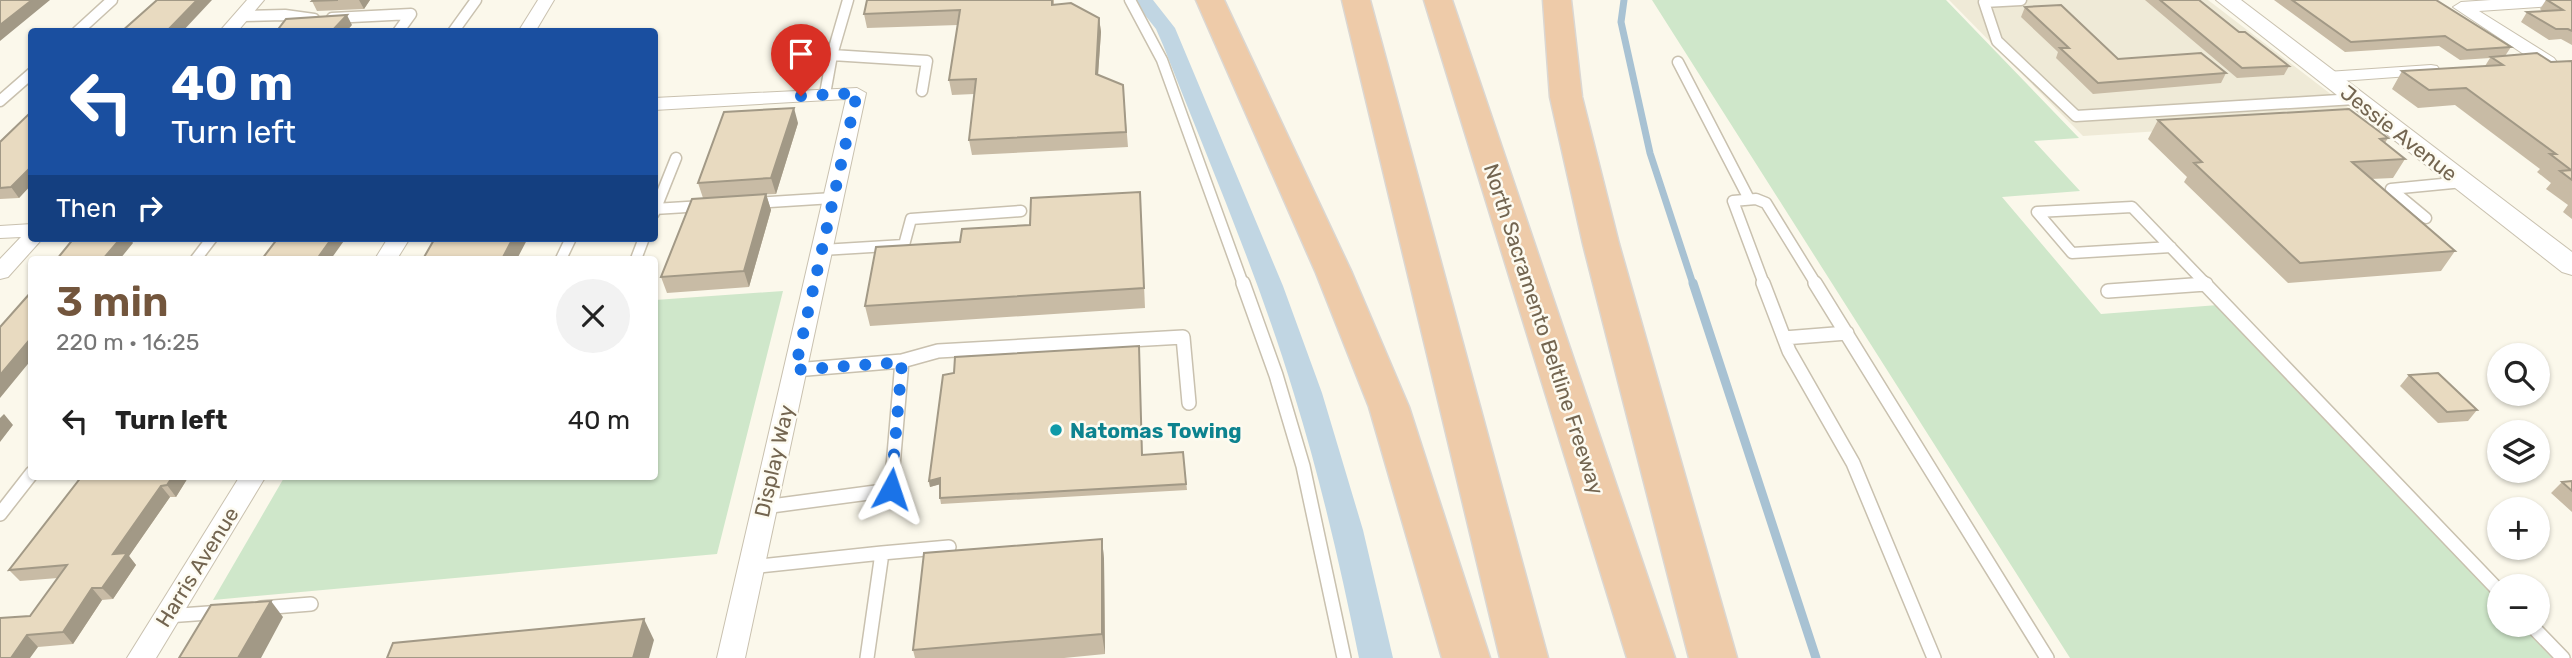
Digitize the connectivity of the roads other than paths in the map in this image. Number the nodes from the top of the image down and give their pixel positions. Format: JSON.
{"nodes":[{"id":1,"x":112,"y":0,"type":"edge"},
{"id":2,"x":257,"y":0,"type":"edge"},
{"id":3,"x":475,"y":0,"type":"edge"},
{"id":4,"x":546,"y":0,"type":"edge"},
{"id":5,"x":848,"y":0,"type":"edge"},
{"id":6,"x":1130,"y":0,"type":"edge"},
{"id":7,"x":1210,"y":0,"type":"edge"},
{"id":8,"x":1356,"y":0,"type":"edge"},
{"id":9,"x":1438,"y":0,"type":"edge"},
{"id":10,"x":1557,"y":0,"type":"edge"},
{"id":11,"x":2021,"y":0,"type":"edge"},
{"id":12,"x":2227,"y":0,"type":"edge"},
{"id":13,"x":2567,"y":0,"type":"edge"},
{"id":14,"x":241,"y":16,"type":"junction"},
{"id":15,"x":81,"y":28,"type":"edge"},
{"id":16,"x":230,"y":28,"type":"edge"},
{"id":17,"x":401,"y":28,"type":"edge"},
{"id":18,"x":456,"y":28,"type":"edge"},
{"id":19,"x":528,"y":28,"type":"edge"},
{"id":20,"x":832,"y":55,"type":"junction"},
{"id":21,"x":1678,"y":62,"type":"dead end"},
{"id":22,"x":2520,"y":64,"type":"edge"},
{"id":23,"x":2451,"y":69,"type":"edge"},
{"id":24,"x":28,"y":76,"type":"edge"},
{"id":25,"x":2327,"y":78,"type":"junction"},
{"id":26,"x":922,"y":91,"type":"dead end"},
{"id":27,"x":825,"y":94,"type":"junction"},
{"id":28,"x":2355,"y":99,"type":"junction"},
{"id":29,"x":0,"y":101,"type":"edge"},
{"id":30,"x":658,"y":104,"type":"edge"},
{"id":31,"x":676,"y":158,"type":"dead end"},
{"id":32,"x":2463,"y":182,"type":"junction"},
{"id":33,"x":833,"y":198,"type":"junction"},
{"id":34,"x":1749,"y":199,"type":"junction"},
{"id":35,"x":658,"y":203,"type":"edge"},
{"id":36,"x":738,"y":204,"type":"edge"},
{"id":37,"x":710,"y":206,"type":"edge"},
{"id":38,"x":658,"y":210,"type":"edge"},
{"id":39,"x":1021,"y":211,"type":"dead end"},
{"id":40,"x":2426,"y":218,"type":"dead end"},
{"id":41,"x":28,"y":230,"type":"edge"},
{"id":42,"x":0,"y":232,"type":"edge"},
{"id":43,"x":28,"y":242,"type":"edge"},
{"id":44,"x":209,"y":242,"type":"edge"},
{"id":45,"x":2171,"y":247,"type":"junction"},
{"id":46,"x":822,"y":250,"type":"junction"},
{"id":47,"x":198,"y":256,"type":"edge"},
{"id":48,"x":2571,"y":265,"type":"edge"},
{"id":49,"x":0,"y":272,"type":"edge"},
{"id":50,"x":2206,"y":284,"type":"junction"},
{"id":51,"x":2108,"y":291,"type":"dead end"},
{"id":52,"x":1847,"y":333,"type":"junction"},
{"id":53,"x":1784,"y":338,"type":"junction"},
{"id":54,"x":902,"y":362,"type":"junction"},
{"id":55,"x":795,"y":370,"type":"junction"},
{"id":56,"x":1189,"y":403,"type":"dead end"},
{"id":57,"x":28,"y":478,"type":"edge"},
{"id":58,"x":251,"y":480,"type":"edge"},
{"id":59,"x":764,"y":507,"type":"junction"},
{"id":60,"x":0,"y":514,"type":"edge"},
{"id":61,"x":948,"y":547,"type":"dead end"},
{"id":62,"x":882,"y":553,"type":"junction"},
{"id":63,"x":750,"y":567,"type":"junction"},
{"id":64,"x":2487,"y":578,"type":"edge"},
{"id":65,"x":311,"y":604,"type":"dead end"},
{"id":66,"x":167,"y":616,"type":"junction"},
{"id":67,"x":2543,"y":637,"type":"edge"},
{"id":68,"x":141,"y":658,"type":"edge"},
{"id":69,"x":731,"y":658,"type":"edge"},
{"id":70,"x":867,"y":658,"type":"edge"},
{"id":71,"x":1344,"y":658,"type":"edge"},
{"id":72,"x":1466,"y":658,"type":"edge"},
{"id":73,"x":1524,"y":658,"type":"edge"},
{"id":74,"x":1651,"y":658,"type":"edge"},
{"id":75,"x":1713,"y":658,"type":"edge"},
{"id":76,"x":1934,"y":658,"type":"edge"},
{"id":77,"x":2047,"y":658,"type":"edge"},
{"id":78,"x":2563,"y":658,"type":"edge"}],
"edges":[{"from":1,"to":15,"type":"lane"},
{"from":2,"to":14,"type":"street"},
{"from":3,"to":18,"type":"lane"},
{"from":4,"to":19,"type":"street"},
{"from":5,"to":20,"type":"lane"},
{"from":6,"to":71,"type":"lane"},
{"from":7,"to":72,"type":"highway"},
{"from":8,"to":73,"type":"highway"},
{"from":9,"to":74,"type":"highway","name":"North Sacramento Beltline Freeway"},
{"from":10,"to":75,"type":"highway"},
{"from":11,"to":28,"type":"lane"},
{"from":12,"to":25,"type":"street","name":"Jessie Avenue"},
{"from":13,"to":22,"type":"street"},
{"from":14,"to":16,"type":"street"},
{"from":14,"to":17,"type":"lane"},
{"from":20,"to":26,"type":"lane"},
{"from":20,"to":27,"type":"lane"},
{"from":21,"to":34,"type":"lane"},
{"from":23,"to":25,"type":"street"},
{"from":24,"to":29,"type":"lane"},
{"from":25,"to":28,"type":"street","name":"Jessie Avenue"},
{"from":27,"to":30,"type":"street","name":"Display Way"},
{"from":27,"to":33,"type":"street","name":"Display Way"},
{"from":28,"to":32,"type":"street","name":"Jessie Avenue"},
{"from":31,"to":35,"type":"lane"},
{"from":32,"to":40,"type":"lane"},
{"from":32,"to":48,"type":"street","name":"Jessie Avenue"},
{"from":33,"to":36,"type":"lane"},
{"from":33,"to":46,"type":"street","name":"Display Way"},
{"from":34,"to":52,"type":"lane"},
{"from":34,"to":53,"type":"lane"},
{"from":37,"to":38,"type":"lane"},
{"from":39,"to":46,"type":"lane"},
{"from":41,"to":42,"type":"street"},
{"from":43,"to":49,"type":"street"},
{"from":44,"to":47,"type":"lane"},
{"from":45,"to":45,"type":"lane"},
{"from":45,"to":50,"type":"lane"},
{"from":46,"to":55,"type":"street","name":"Display Way"},
{"from":50,"to":51,"type":"lane"},
{"from":50,"to":64,"type":"lane"},
{"from":52,"to":53,"type":"lane"},
{"from":52,"to":77,"type":"lane"},
{"from":53,"to":76,"type":"lane"},
{"from":54,"to":55,"type":"lane"},
{"from":54,"to":56,"type":"lane"},
{"from":54,"to":59,"type":"lane"},
{"from":55,"to":59,"type":"street","name":"Display Way"},
{"from":57,"to":60,"type":"lane"},
{"from":58,"to":66,"type":"street","name":"Harris Avenue"},
{"from":59,"to":63,"type":"street","name":"Display Way"},
{"from":61,"to":62,"type":"lane"},
{"from":62,"to":63,"type":"lane"},
{"from":62,"to":70,"type":"lane"},
{"from":63,"to":69,"type":"street","name":"Display Way"},
{"from":65,"to":66,"type":"lane"},
{"from":66,"to":68,"type":"street","name":"Harris Avenue"},
{"from":67,"to":78,"type":"lane"}]}
